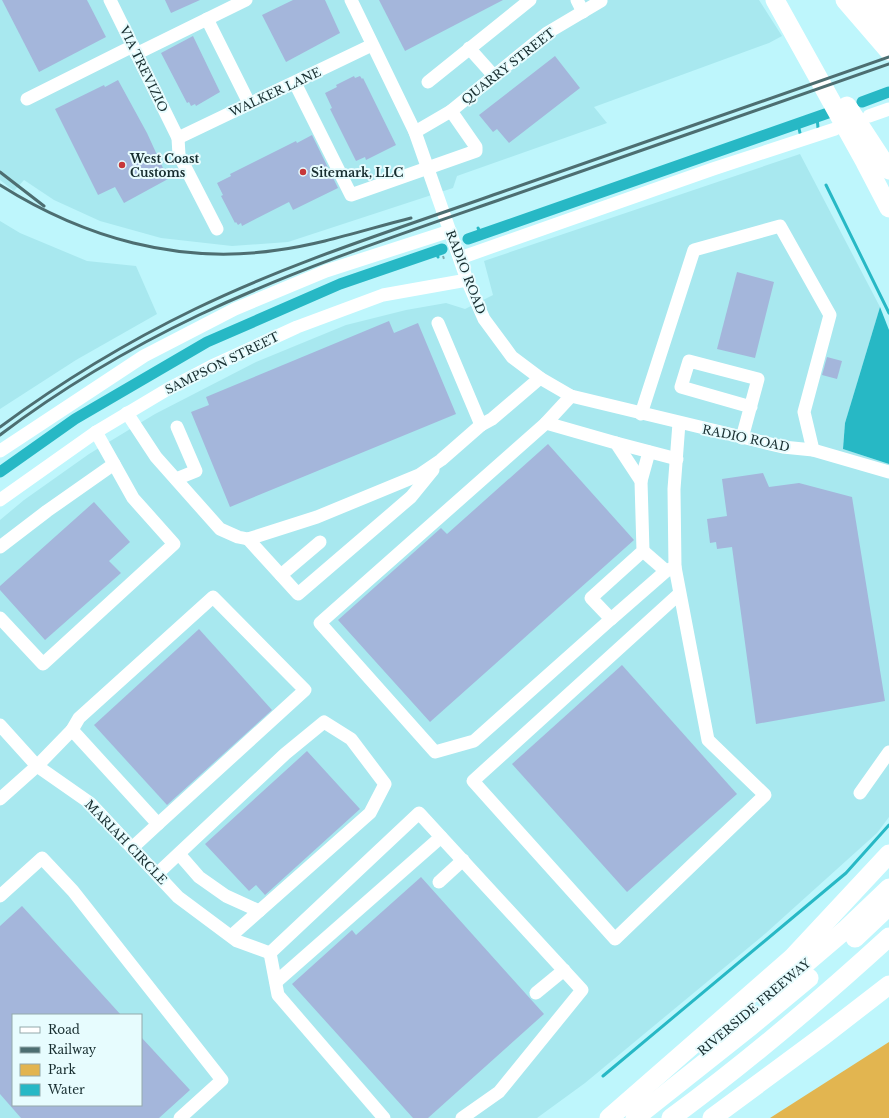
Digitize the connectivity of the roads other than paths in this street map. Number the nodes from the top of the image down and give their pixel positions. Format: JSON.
{"nodes":[{"id":1,"x":110,"y":0,"type":"edge"},
{"id":2,"x":351,"y":0,"type":"edge"},
{"id":3,"x":530,"y":0,"type":"edge"},
{"id":4,"x":577,"y":0,"type":"edge"},
{"id":5,"x":776,"y":0,"type":"edge"},
{"id":6,"x":844,"y":0,"type":"edge"},
{"id":7,"x":862,"y":0,"type":"edge"},
{"id":8,"x":881,"y":0,"type":"edge"},
{"id":9,"x":601,"y":1,"type":"dead end"},
{"id":10,"x":238,"y":2,"type":"edge"},
{"id":11,"x":889,"y":9,"type":"edge"},
{"id":12,"x":583,"y":12,"type":"junction"},
{"id":13,"x":207,"y":19,"type":"junction"},
{"id":14,"x":889,"y":30,"type":"edge"},
{"id":15,"x":372,"y":45,"type":"junction"},
{"id":16,"x":470,"y":48,"type":"junction"},
{"id":17,"x":135,"y":50,"type":"junction"},
{"id":18,"x":889,"y":51,"type":"edge"},
{"id":19,"x":494,"y":76,"type":"junction"},
{"id":20,"x":428,"y":82,"type":"dead end"},
{"id":21,"x":296,"y":83,"type":"junction"},
{"id":22,"x":27,"y":99,"type":"dead end"},
{"id":23,"x":248,"y":103,"type":"junction"},
{"id":24,"x":889,"y":109,"type":"edge"},
{"id":25,"x":451,"y":111,"type":"junction"},
{"id":26,"x":869,"y":116,"type":"dead end"},
{"id":27,"x":835,"y":129,"type":"dead end"},
{"id":28,"x":415,"y":132,"type":"junction"},
{"id":29,"x":178,"y":138,"type":"junction"},
{"id":30,"x":879,"y":164,"type":"edge"},
{"id":31,"x":427,"y":168,"type":"junction"},
{"id":32,"x":889,"y":208,"type":"edge"},
{"id":33,"x":217,"y":229,"type":"dead end"},
{"id":34,"x":451,"y":233,"type":"junction"},
{"id":35,"x":458,"y":255,"type":"junction"},
{"id":36,"x":467,"y":280,"type":"junction"},
{"id":37,"x":438,"y":324,"type":"dead end"},
{"id":38,"x":540,"y":378,"type":"junction"},
{"id":39,"x":571,"y":396,"type":"junction"},
{"id":40,"x":751,"y":407,"type":"junction"},
{"id":41,"x":127,"y":413,"type":"junction"},
{"id":42,"x":641,"y":414,"type":"junction"},
{"id":43,"x":546,"y":423,"type":"junction"},
{"id":44,"x":679,"y":423,"type":"junction"},
{"id":45,"x":481,"y":426,"type":"junction"},
{"id":46,"x":177,"y":427,"type":"dead end"},
{"id":47,"x":96,"y":432,"type":"junction"},
{"id":48,"x":742,"y":438,"type":"junction"},
{"id":49,"x":616,"y":443,"type":"junction"},
{"id":50,"x":813,"y":450,"type":"junction"},
{"id":51,"x":0,"y":451,"type":"edge"},
{"id":52,"x":649,"y":452,"type":"junction"},
{"id":53,"x":677,"y":459,"type":"junction"},
{"id":54,"x":441,"y":460,"type":"junction"},
{"id":55,"x":114,"y":464,"type":"junction"},
{"id":56,"x":889,"y":472,"type":"edge"},
{"id":57,"x":176,"y":479,"type":"junction"},
{"id":58,"x":641,"y":481,"type":"junction"},
{"id":59,"x":0,"y":500,"type":"edge"},
{"id":60,"x":248,"y":539,"type":"junction"},
{"id":61,"x":320,"y":542,"type":"dead end"},
{"id":62,"x":0,"y":547,"type":"edge"},
{"id":63,"x":643,"y":551,"type":"junction"},
{"id":64,"x":670,"y":569,"type":"junction"},
{"id":65,"x":281,"y":575,"type":"junction"},
{"id":66,"x":679,"y":594,"type":"junction"},
{"id":67,"x":0,"y":618,"type":"edge"},
{"id":68,"x":611,"y":619,"type":"junction"},
{"id":69,"x":0,"y":724,"type":"edge"},
{"id":70,"x":72,"y":730,"type":"junction"},
{"id":71,"x":889,"y":752,"type":"edge"},
{"id":72,"x":37,"y":766,"type":"junction"},
{"id":73,"x":860,"y":793,"type":"dead end"},
{"id":74,"x":0,"y":799,"type":"edge"},
{"id":75,"x":158,"y":824,"type":"junction"},
{"id":76,"x":441,"y":837,"type":"junction"},
{"id":77,"x":132,"y":848,"type":"junction"},
{"id":78,"x":179,"y":854,"type":"junction"},
{"id":79,"x":889,"y":854,"type":"edge"},
{"id":80,"x":463,"y":860,"type":"junction"},
{"id":81,"x":156,"y":874,"type":"junction"},
{"id":82,"x":439,"y":882,"type":"dead end"},
{"id":83,"x":889,"y":888,"type":"edge"},
{"id":84,"x":0,"y":896,"type":"edge"},
{"id":85,"x":889,"y":906,"type":"edge"},
{"id":86,"x":259,"y":911,"type":"junction"},
{"id":87,"x":889,"y":937,"type":"edge"},
{"id":88,"x":234,"y":938,"type":"junction"},
{"id":89,"x":270,"y":953,"type":"junction"},
{"id":90,"x":564,"y":970,"type":"junction"},
{"id":91,"x":276,"y":982,"type":"junction"},
{"id":92,"x":885,"y":989,"type":"edge"},
{"id":93,"x":536,"y":994,"type":"dead end"},
{"id":94,"x":180,"y":1118,"type":"edge"},
{"id":95,"x":384,"y":1118,"type":"edge"},
{"id":96,"x":462,"y":1118,"type":"edge"},
{"id":97,"x":608,"y":1118,"type":"edge"},
{"id":98,"x":612,"y":1118,"type":"edge"},
{"id":99,"x":635,"y":1118,"type":"edge"},
{"id":100,"x":671,"y":1118,"type":"edge"},
{"id":101,"x":712,"y":1118,"type":"edge"}],
"edges":[{"from":1,"to":17,"type":"street","name":"VIA TREVIZIO"},
{"from":2,"to":15,"type":"street","name":"RADIO ROAD"},
{"from":3,"to":16,"type":"street"},
{"from":4,"to":12,"type":"street"},
{"from":5,"to":30,"type":"highway"},
{"from":6,"to":18,"type":"highway"},
{"from":7,"to":14,"type":"highway"},
{"from":8,"to":11,"type":"highway"},
{"from":9,"to":12,"type":"street","name":"QUARRY STREET"},
{"from":10,"to":13,"type":"street"},
{"from":12,"to":19,"type":"street","name":"QUARRY STREET"},
{"from":13,"to":17,"type":"street"},
{"from":13,"to":23,"type":"street"},
{"from":15,"to":21,"type":"street","name":"WALKER LANE"},
{"from":15,"to":28,"type":"street","name":"RADIO ROAD"},
{"from":16,"to":19,"type":"street"},
{"from":16,"to":20,"type":"street"},
{"from":17,"to":22,"type":"street"},
{"from":17,"to":29,"type":"street","name":"VIA TREVIZIO"},
{"from":19,"to":25,"type":"street","name":"QUARRY STREET"},
{"from":21,"to":23,"type":"street","name":"WALKER LANE"},
{"from":21,"to":31,"type":"street"},
{"from":23,"to":29,"type":"street","name":"WALKER LANE"},
{"from":24,"to":26,"type":"street"},
{"from":25,"to":28,"type":"street","name":"QUARRY STREET"},
{"from":25,"to":31,"type":"street"},
{"from":27,"to":35,"type":"street"},
{"from":28,"to":31,"type":"street","name":"RADIO ROAD"},
{"from":29,"to":33,"type":"street","name":"VIA TREVIZIO"},
{"from":30,"to":32,"type":"highway"},
{"from":31,"to":34,"type":"street","name":"RADIO ROAD"},
{"from":34,"to":35,"type":"street","name":"RADIO ROAD"},
{"from":34,"to":51,"type":"street"},
{"from":35,"to":36,"type":"street","name":"RADIO ROAD"},
{"from":36,"to":38,"type":"street","name":"RADIO ROAD"},
{"from":36,"to":41,"type":"street","name":"SAMPSON STREET"},
{"from":37,"to":45,"type":"street"},
{"from":38,"to":39,"type":"street","name":"RADIO ROAD"},
{"from":38,"to":45,"type":"street"},
{"from":39,"to":42,"type":"street","name":"RADIO ROAD"},
{"from":39,"to":43,"type":"street"},
{"from":40,"to":40,"type":"street"},
{"from":40,"to":48,"type":"street"},
{"from":41,"to":47,"type":"street","name":"SAMPSON STREET"},
{"from":41,"to":57,"type":"street"},
{"from":42,"to":44,"type":"street","name":"RADIO ROAD"},
{"from":42,"to":50,"type":"street"},
{"from":43,"to":49,"type":"street"},
{"from":43,"to":68,"type":"street"},
{"from":44,"to":48,"type":"street","name":"RADIO ROAD"},
{"from":44,"to":53,"type":"street"},
{"from":45,"to":54,"type":"street"},
{"from":46,"to":57,"type":"street"},
{"from":47,"to":55,"type":"street"},
{"from":47,"to":59,"type":"street","name":"SAMPSON STREET"},
{"from":48,"to":50,"type":"street","name":"RADIO ROAD"},
{"from":49,"to":52,"type":"street"},
{"from":49,"to":58,"type":"street"},
{"from":50,"to":56,"type":"street","name":"RADIO ROAD"},
{"from":52,"to":53,"type":"street"},
{"from":52,"to":58,"type":"street"},
{"from":53,"to":64,"type":"street"},
{"from":54,"to":60,"type":"street"},
{"from":54,"to":65,"type":"street"},
{"from":55,"to":62,"type":"street"},
{"from":55,"to":67,"type":"street"},
{"from":57,"to":60,"type":"street"},
{"from":58,"to":63,"type":"street"},
{"from":60,"to":65,"type":"street"},
{"from":61,"to":65,"type":"street"},
{"from":63,"to":64,"type":"street"},
{"from":63,"to":68,"type":"street"},
{"from":64,"to":66,"type":"street"},
{"from":64,"to":68,"type":"street"},
{"from":66,"to":66,"type":"street"},
{"from":69,"to":72,"type":"street","name":"MARIAH CIRCLE"},
{"from":70,"to":72,"type":"street"},
{"from":70,"to":75,"type":"street"},
{"from":70,"to":75,"type":"street"},
{"from":71,"to":73,"type":"street"},
{"from":72,"to":74,"type":"street"},
{"from":72,"to":77,"type":"street","name":"MARIAH CIRCLE"},
{"from":75,"to":77,"type":"street"},
{"from":76,"to":80,"type":"street"},
{"from":76,"to":89,"type":"street"},
{"from":76,"to":91,"type":"street"},
{"from":77,"to":81,"type":"street","name":"MARIAH CIRCLE"},
{"from":78,"to":81,"type":"street"},
{"from":78,"to":86,"type":"street"},
{"from":78,"to":86,"type":"street"},
{"from":79,"to":97,"type":"highway"},
{"from":80,"to":82,"type":"street"},
{"from":80,"to":90,"type":"street"},
{"from":81,"to":88,"type":"street","name":"MARIAH CIRCLE"},
{"from":83,"to":98,"type":"highway","name":"RIVERSIDE FREEWAY"},
{"from":84,"to":94,"type":"street"},
{"from":85,"to":99,"type":"highway"},
{"from":86,"to":88,"type":"street"},
{"from":87,"to":100,"type":"highway"},
{"from":88,"to":89,"type":"street","name":"MARIAH CIRCLE"},
{"from":89,"to":91,"type":"street"},
{"from":90,"to":93,"type":"street"},
{"from":90,"to":96,"type":"street"},
{"from":91,"to":95,"type":"street"},
{"from":92,"to":101,"type":"highway"}]}
